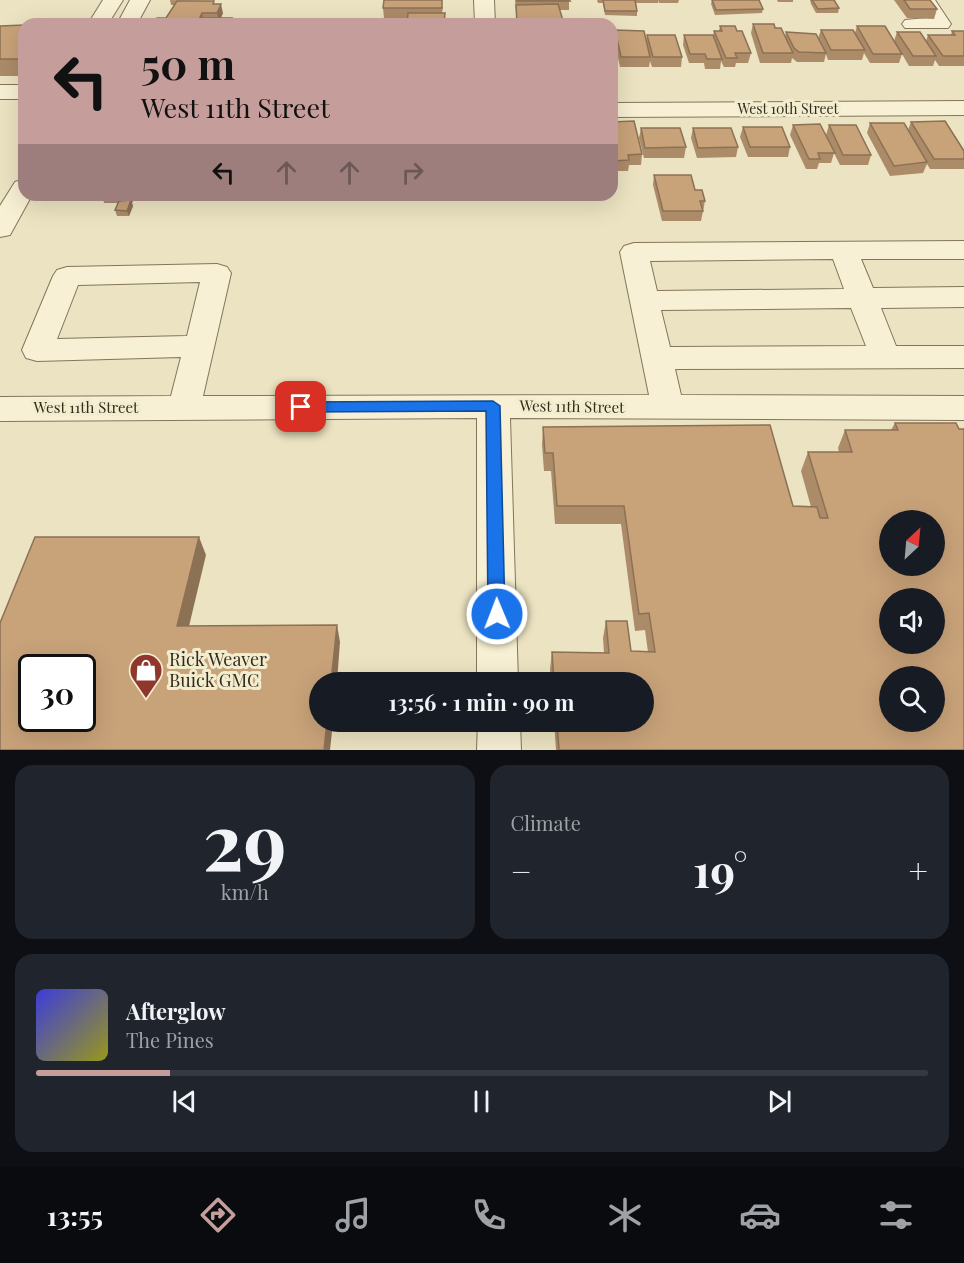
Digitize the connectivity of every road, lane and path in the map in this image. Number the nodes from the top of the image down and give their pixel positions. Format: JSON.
{"nodes":[{"id":1,"x":113,"y":0,"type":"edge"},
{"id":2,"x":140,"y":0,"type":"edge"},
{"id":3,"x":484,"y":0,"type":"edge"},
{"id":4,"x":925,"y":0,"type":"edge"},
{"id":5,"x":102,"y":18,"type":"edge"},
{"id":6,"x":130,"y":18,"type":"edge"},
{"id":7,"x":485,"y":18,"type":"edge"},
{"id":8,"x":937,"y":18,"type":"junction"},
{"id":9,"x":963,"y":18,"type":"edge"},
{"id":10,"x":912,"y":24,"type":"edge"},
{"id":11,"x":964,"y":91,"type":"edge"},
{"id":12,"x":0,"y":92,"type":"edge"},
{"id":13,"x":18,"y":92,"type":"edge"},
{"id":14,"x":618,"y":92,"type":"edge"},
{"id":15,"x":848,"y":100,"type":"junction"},
{"id":16,"x":964,"y":108,"type":"edge"},
{"id":17,"x":618,"y":110,"type":"edge"},
{"id":18,"x":0,"y":112,"type":"edge"},
{"id":19,"x":18,"y":112,"type":"edge"},
{"id":20,"x":18,"y":198,"type":"edge"},
{"id":21,"x":0,"y":230,"type":"edge"},
{"id":22,"x":964,"y":250,"type":"edge"},
{"id":23,"x":844,"y":251,"type":"junction"},
{"id":24,"x":964,"y":297,"type":"edge"},
{"id":25,"x":862,"y":298,"type":"junction"},
{"id":26,"x":644,"y":301,"type":"junction"},
{"id":27,"x":199,"y":346,"type":"junction"},
{"id":28,"x":885,"y":357,"type":"junction"},
{"id":29,"x":964,"y":357,"type":"edge"},
{"id":30,"x":657,"y":358,"type":"junction"},
{"id":31,"x":493,"y":406,"type":"junction"},
{"id":32,"x":184,"y":408,"type":"junction"},
{"id":33,"x":668,"y":408,"type":"junction"},
{"id":34,"x":964,"y":408,"type":"edge"},
{"id":35,"x":0,"y":409,"type":"edge"},
{"id":36,"x":498,"y":672,"type":"edge"},
{"id":37,"x":499,"y":732,"type":"edge"},
{"id":38,"x":499,"y":750,"type":"edge"}],
"edges":[{"from":1,"to":5,"type":"street"},
{"from":2,"to":6,"type":"street"},
{"from":3,"to":7,"type":"street"},
{"from":4,"to":8,"type":"street"},
{"from":8,"to":9,"type":"street"},
{"from":8,"to":10,"type":"street"},
{"from":11,"to":15,"type":"street","name":"West 10th Street"},
{"from":12,"to":13,"type":"street"},
{"from":14,"to":15,"type":"street","name":"West 10th Street"},
{"from":15,"to":16,"type":"street","name":"West 10th Street"},
{"from":15,"to":17,"type":"street","name":"West 10th Street"},
{"from":18,"to":19,"type":"street"},
{"from":20,"to":21,"type":"street"},
{"from":22,"to":23,"type":"street"},
{"from":23,"to":25,"type":"street"},
{"from":23,"to":26,"type":"street"},
{"from":24,"to":25,"type":"street"},
{"from":25,"to":26,"type":"street"},
{"from":25,"to":28,"type":"street"},
{"from":26,"to":30,"type":"street"},
{"from":27,"to":27,"type":"street"},
{"from":27,"to":32,"type":"street"},
{"from":28,"to":29,"type":"street"},
{"from":28,"to":30,"type":"street"},
{"from":30,"to":33,"type":"street"},
{"from":31,"to":32,"type":"street","name":"West 11th Street"},
{"from":31,"to":33,"type":"street","name":"West 11th Street"},
{"from":31,"to":36,"type":"street"},
{"from":32,"to":35,"type":"street","name":"West 11th Street"},
{"from":33,"to":34,"type":"street","name":"West 11th Street"},
{"from":37,"to":38,"type":"street"}]}
